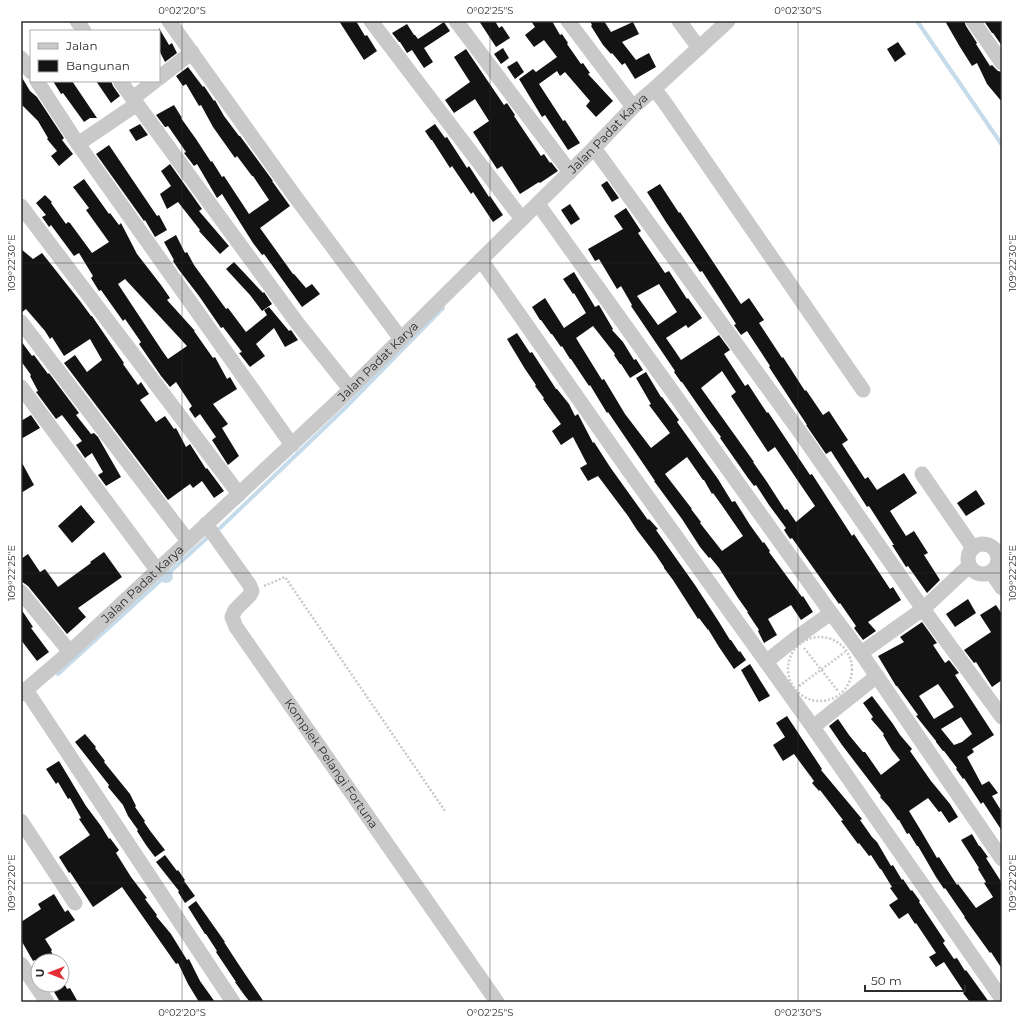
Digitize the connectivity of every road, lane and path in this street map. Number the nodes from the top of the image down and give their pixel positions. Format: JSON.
{"nodes":[{"id":1,"x":77,"y":21,"type":"edge"},
{"id":2,"x":169,"y":21,"type":"edge"},
{"id":3,"x":371,"y":21,"type":"edge"},
{"id":4,"x":456,"y":21,"type":"edge"},
{"id":5,"x":568,"y":21,"type":"edge"},
{"id":6,"x":679,"y":21,"type":"edge"},
{"id":7,"x":728,"y":21,"type":"edge"},
{"id":8,"x":973,"y":21,"type":"edge"},
{"id":9,"x":83,"y":30,"type":"edge"},
{"id":10,"x":699,"y":48,"type":"junction"},
{"id":11,"x":192,"y":52,"type":"junction"},
{"id":12,"x":21,"y":58,"type":"edge"},
{"id":13,"x":1002,"y":64,"type":"edge"},
{"id":14,"x":30,"y":71,"type":"edge"},
{"id":15,"x":160,"y":77,"type":"edge"},
{"id":16,"x":38,"y":82,"type":"edge"},
{"id":17,"x":121,"y":82,"type":"edge"},
{"id":18,"x":154,"y":82,"type":"edge"},
{"id":19,"x":658,"y":95,"type":"junction"},
{"id":20,"x":135,"y":101,"type":"junction"},
{"id":21,"x":633,"y":107,"type":"junction"},
{"id":22,"x":78,"y":144,"type":"junction"},
{"id":23,"x":594,"y":148,"type":"junction"},
{"id":24,"x":570,"y":172,"type":"junction"},
{"id":25,"x":538,"y":204,"type":"junction"},
{"id":26,"x":21,"y":206,"type":"edge"},
{"id":27,"x":522,"y":218,"type":"junction"},
{"id":28,"x":481,"y":260,"type":"junction"},
{"id":29,"x":21,"y":322,"type":"edge"},
{"id":30,"x":401,"y":339,"type":"junction"},
{"id":31,"x":21,"y":387,"type":"edge"},
{"id":32,"x":350,"y":389,"type":"junction"},
{"id":33,"x":862,"y":390,"type":"dead end"},
{"id":34,"x":292,"y":444,"type":"junction"},
{"id":35,"x":922,"y":474,"type":"dead end"},
{"id":36,"x":239,"y":494,"type":"junction"},
{"id":37,"x":206,"y":524,"type":"junction"},
{"id":38,"x":188,"y":541,"type":"junction"},
{"id":39,"x":973,"y":548,"type":"junction"},
{"id":40,"x":969,"y":566,"type":"junction"},
{"id":41,"x":157,"y":570,"type":"junction"},
{"id":42,"x":991,"y":572,"type":"junction"},
{"id":43,"x":1002,"y":588,"type":"edge"},
{"id":44,"x":252,"y":591,"type":"junction"},
{"id":45,"x":21,"y":592,"type":"edge"},
{"id":46,"x":923,"y":609,"type":"junction"},
{"id":47,"x":832,"y":613,"type":"junction"},
{"id":48,"x":798,"y":641,"type":"junction"},
{"id":49,"x":846,"y":650,"type":"junction"},
{"id":50,"x":70,"y":652,"type":"junction"},
{"id":51,"x":861,"y":653,"type":"junction"},
{"id":52,"x":766,"y":662,"type":"junction"},
{"id":53,"x":821,"y":670,"type":"junction"},
{"id":54,"x":877,"y":676,"type":"junction"},
{"id":55,"x":795,"y":690,"type":"junction"},
{"id":56,"x":23,"y":692,"type":"edge"},
{"id":57,"x":840,"y":694,"type":"junction"},
{"id":58,"x":1002,"y":717,"type":"edge"},
{"id":59,"x":813,"y":727,"type":"junction"},
{"id":60,"x":445,"y":811,"type":"dead end"},
{"id":61,"x":21,"y":821,"type":"edge"},
{"id":62,"x":1002,"y":859,"type":"edge"},
{"id":63,"x":75,"y":903,"type":"dead end"},
{"id":64,"x":21,"y":964,"type":"edge"},
{"id":65,"x":1002,"y":999,"type":"edge"},
{"id":66,"x":47,"y":1002,"type":"edge"},
{"id":67,"x":233,"y":1002,"type":"edge"},
{"id":68,"x":498,"y":1002,"type":"edge"}],
"edges":[{"from":1,"to":9,"type":"street"},
{"from":2,"to":11,"type":"street"},
{"from":3,"to":27,"type":"street"},
{"from":4,"to":24,"type":"street"},
{"from":5,"to":21,"type":"street"},
{"from":6,"to":10,"type":"street"},
{"from":7,"to":10,"type":"street","name":"Jalan Padat Karya"},
{"from":8,"to":13,"type":"street"},
{"from":10,"to":19,"type":"street","name":"Jalan Padat Karya"},
{"from":11,"to":15,"type":"street"},
{"from":11,"to":30,"type":"street"},
{"from":12,"to":14,"type":"street"},
{"from":16,"to":22,"type":"street"},
{"from":17,"to":20,"type":"street"},
{"from":18,"to":20,"type":"street"},
{"from":19,"to":21,"type":"street","name":"Jalan Padat Karya"},
{"from":19,"to":33,"type":"street"},
{"from":20,"to":22,"type":"street"},
{"from":20,"to":32,"type":"street"},
{"from":21,"to":23,"type":"street","name":"Jalan Padat Karya"},
{"from":22,"to":34,"type":"street"},
{"from":23,"to":24,"type":"street","name":"Jalan Padat Karya"},
{"from":23,"to":46,"type":"street"},
{"from":24,"to":25,"type":"street","name":"Jalan Padat Karya"},
{"from":25,"to":27,"type":"street","name":"Jalan Padat Karya"},
{"from":25,"to":47,"type":"street"},
{"from":26,"to":36,"type":"street"},
{"from":27,"to":28,"type":"street","name":"Jalan Padat Karya"},
{"from":28,"to":30,"type":"street","name":"Jalan Padat Karya"},
{"from":28,"to":52,"type":"street"},
{"from":29,"to":38,"type":"street"},
{"from":30,"to":32,"type":"street","name":"Jalan Padat Karya"},
{"from":31,"to":41,"type":"street"},
{"from":32,"to":34,"type":"street","name":"Jalan Padat Karya"},
{"from":34,"to":36,"type":"street","name":"Jalan Padat Karya"},
{"from":35,"to":39,"type":"street"},
{"from":36,"to":37,"type":"street","name":"Jalan Padat Karya"},
{"from":37,"to":38,"type":"street","name":"Jalan Padat Karya"},
{"from":37,"to":44,"type":"street"},
{"from":38,"to":41,"type":"street","name":"Jalan Padat Karya"},
{"from":39,"to":40,"type":"street"},
{"from":39,"to":42,"type":"street"},
{"from":40,"to":42,"type":"street"},
{"from":40,"to":46,"type":"street"},
{"from":41,"to":50,"type":"street","name":"Jalan Padat Karya"},
{"from":42,"to":43,"type":"street"},
{"from":44,"to":60,"type":"path"},
{"from":44,"to":68,"type":"street","name":"Komplek Pelangi Fortuna"},
{"from":45,"to":50,"type":"street"},
{"from":46,"to":51,"type":"street"},
{"from":46,"to":58,"type":"street"},
{"from":47,"to":48,"type":"street"},
{"from":47,"to":51,"type":"street"},
{"from":48,"to":49,"type":"path"},
{"from":48,"to":52,"type":"street"},
{"from":48,"to":53,"type":"path"},
{"from":48,"to":55,"type":"path"},
{"from":49,"to":53,"type":"path"},
{"from":49,"to":57,"type":"path"},
{"from":50,"to":56,"type":"street","name":"Jalan Padat Karya"},
{"from":51,"to":54,"type":"street"},
{"from":52,"to":59,"type":"street"},
{"from":53,"to":55,"type":"path"},
{"from":53,"to":57,"type":"path"},
{"from":54,"to":59,"type":"street"},
{"from":54,"to":62,"type":"street"},
{"from":55,"to":57,"type":"path"},
{"from":56,"to":67,"type":"street"},
{"from":59,"to":65,"type":"street"},
{"from":61,"to":63,"type":"street"},
{"from":64,"to":66,"type":"street"}]}
